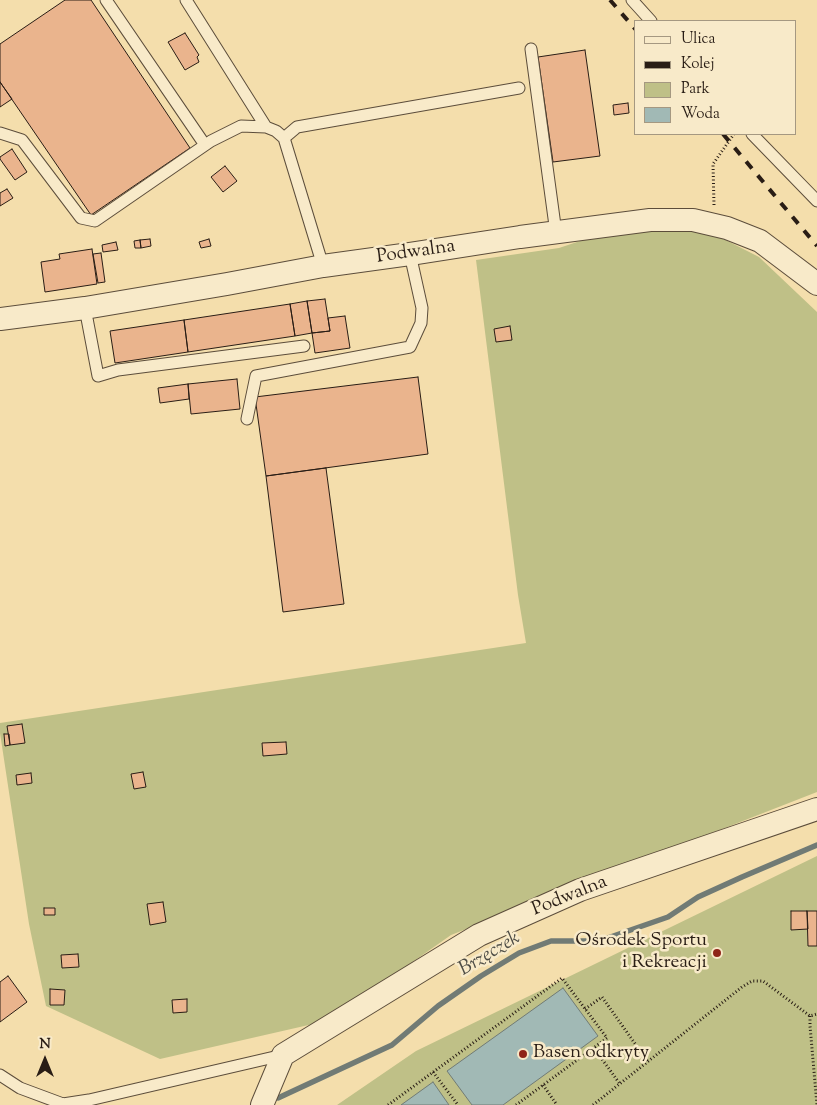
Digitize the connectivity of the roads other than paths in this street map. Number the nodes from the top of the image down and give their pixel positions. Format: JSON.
{"nodes":[{"id":1,"x":106,"y":0,"type":"edge"},
{"id":2,"x":186,"y":0,"type":"edge"},
{"id":3,"x":632,"y":0,"type":"edge"},
{"id":4,"x":650,"y":20,"type":"edge"},
{"id":5,"x":531,"y":49,"type":"dead end"},
{"id":6,"x":519,"y":88,"type":"dead end"},
{"id":7,"x":266,"y":127,"type":"junction"},
{"id":8,"x":0,"y":133,"type":"edge"},
{"id":9,"x":753,"y":135,"type":"edge"},
{"id":10,"x":284,"y":138,"type":"junction"},
{"id":11,"x":205,"y":145,"type":"junction"},
{"id":12,"x":817,"y":201,"type":"edge"},
{"id":13,"x":556,"y":232,"type":"junction"},
{"id":14,"x":410,"y":254,"type":"junction"},
{"id":15,"x":323,"y":266,"type":"junction"},
{"id":16,"x":817,"y":284,"type":"edge"},
{"id":17,"x":85,"y":308,"type":"junction"},
{"id":18,"x":0,"y":319,"type":"edge"},
{"id":19,"x":304,"y":346,"type":"dead end"},
{"id":20,"x":248,"y":418,"type":"dead end"},
{"id":21,"x":817,"y":809,"type":"edge"},
{"id":22,"x":284,"y":1055,"type":"junction"},
{"id":23,"x":0,"y":1075,"type":"edge"},
{"id":24,"x":262,"y":1105,"type":"edge"}],
"edges":[{"from":1,"to":11,"type":"lane"},
{"from":2,"to":7,"type":"lane"},
{"from":3,"to":4,"type":"lane"},
{"from":5,"to":13,"type":"lane"},
{"from":6,"to":10,"type":"lane"},
{"from":7,"to":10,"type":"lane"},
{"from":7,"to":11,"type":"lane"},
{"from":8,"to":11,"type":"lane"},
{"from":9,"to":12,"type":"lane"},
{"from":10,"to":15,"type":"lane"},
{"from":13,"to":14,"type":"street","name":"Podwalna"},
{"from":13,"to":16,"type":"street","name":"Podwalna"},
{"from":14,"to":15,"type":"street","name":"Podwalna"},
{"from":14,"to":20,"type":"lane"},
{"from":15,"to":17,"type":"street","name":"Podwalna"},
{"from":17,"to":18,"type":"street","name":"Podwalna"},
{"from":17,"to":19,"type":"lane"},
{"from":21,"to":22,"type":"street","name":"Podwalna"},
{"from":22,"to":23,"type":"lane"},
{"from":22,"to":24,"type":"street"}]}
